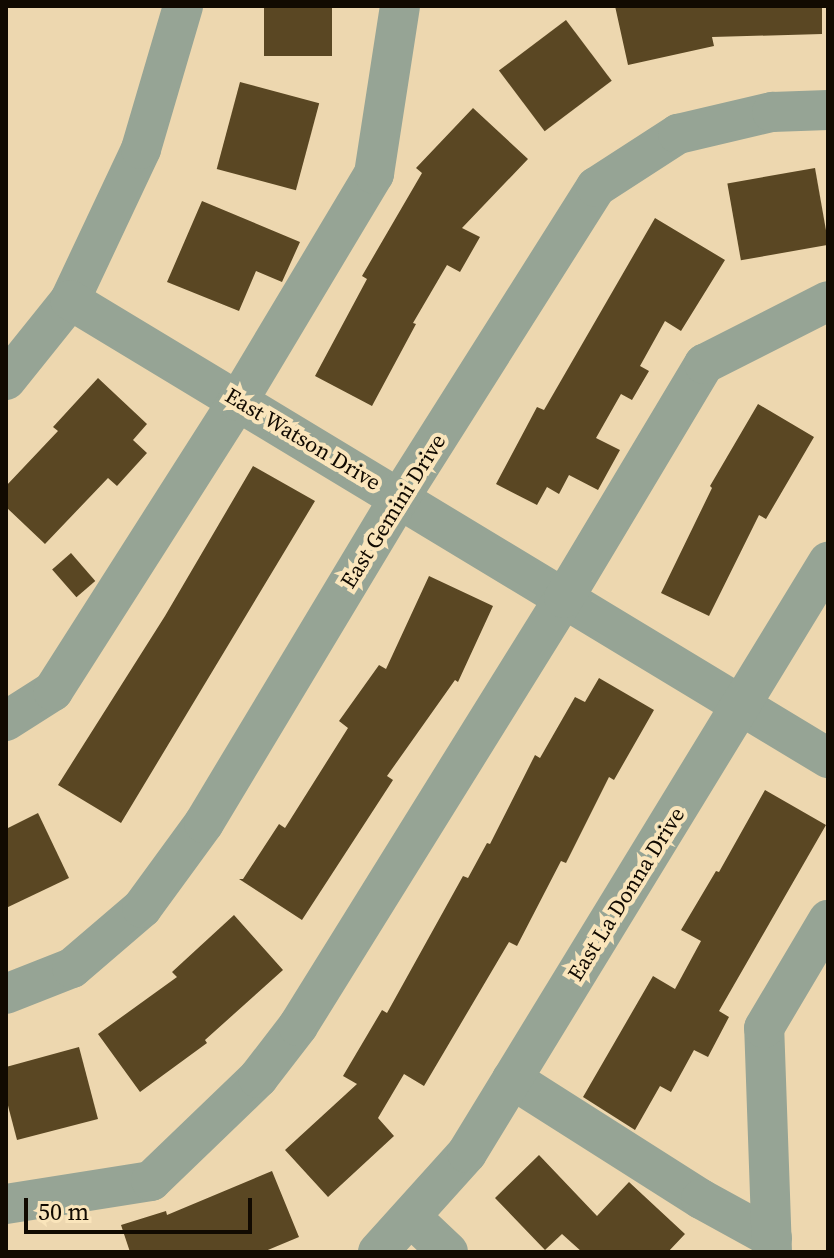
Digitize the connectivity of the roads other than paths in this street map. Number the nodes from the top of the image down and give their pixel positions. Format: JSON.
{"nodes":[{"id":1,"x":183,"y":6,"type":"edge"},
{"id":2,"x":400,"y":6,"type":"edge"},
{"id":3,"x":828,"y":110,"type":"edge"},
{"id":4,"x":70,"y":300,"type":"junction"},
{"id":5,"x":828,"y":301,"type":"edge"},
{"id":6,"x":6,"y":380,"type":"edge"},
{"id":7,"x":238,"y":401,"type":"junction"},
{"id":8,"x":400,"y":497,"type":"junction"},
{"id":9,"x":828,"y":562,"type":"edge"},
{"id":10,"x":564,"y":598,"type":"junction"},
{"id":11,"x":742,"y":706,"type":"junction"},
{"id":12,"x":6,"y":721,"type":"edge"},
{"id":13,"x":828,"y":758,"type":"edge"},
{"id":14,"x":828,"y":920,"type":"edge"},
{"id":15,"x":6,"y":994,"type":"edge"},
{"id":16,"x":512,"y":1079,"type":"junction"},
{"id":17,"x":6,"y":1204,"type":"edge"},
{"id":18,"x":411,"y":1217,"type":"junction"},
{"id":19,"x":772,"y":1245,"type":"edge"},
{"id":20,"x":378,"y":1252,"type":"edge"},
{"id":21,"x":448,"y":1252,"type":"edge"}],
"edges":[{"from":1,"to":4,"type":"street"},
{"from":2,"to":7,"type":"street"},
{"from":3,"to":8,"type":"street","name":"East Gemini Drive"},
{"from":4,"to":6,"type":"street"},
{"from":4,"to":7,"type":"street","name":"East Watson Drive"},
{"from":5,"to":10,"type":"street"},
{"from":7,"to":8,"type":"street","name":"East Watson Drive"},
{"from":7,"to":12,"type":"street"},
{"from":8,"to":10,"type":"street","name":"East Watson Drive"},
{"from":8,"to":15,"type":"street","name":"East Gemini Drive"},
{"from":9,"to":11,"type":"street","name":"East La Donna Drive"},
{"from":10,"to":11,"type":"street","name":"East Watson Drive"},
{"from":10,"to":17,"type":"street"},
{"from":11,"to":13,"type":"street","name":"East Watson Drive"},
{"from":11,"to":16,"type":"street","name":"East La Donna Drive"},
{"from":14,"to":19,"type":"street"},
{"from":16,"to":18,"type":"street","name":"East La Donna Drive"},
{"from":16,"to":19,"type":"street"},
{"from":18,"to":20,"type":"street","name":"East La Donna Drive"},
{"from":18,"to":21,"type":"street"}]}
